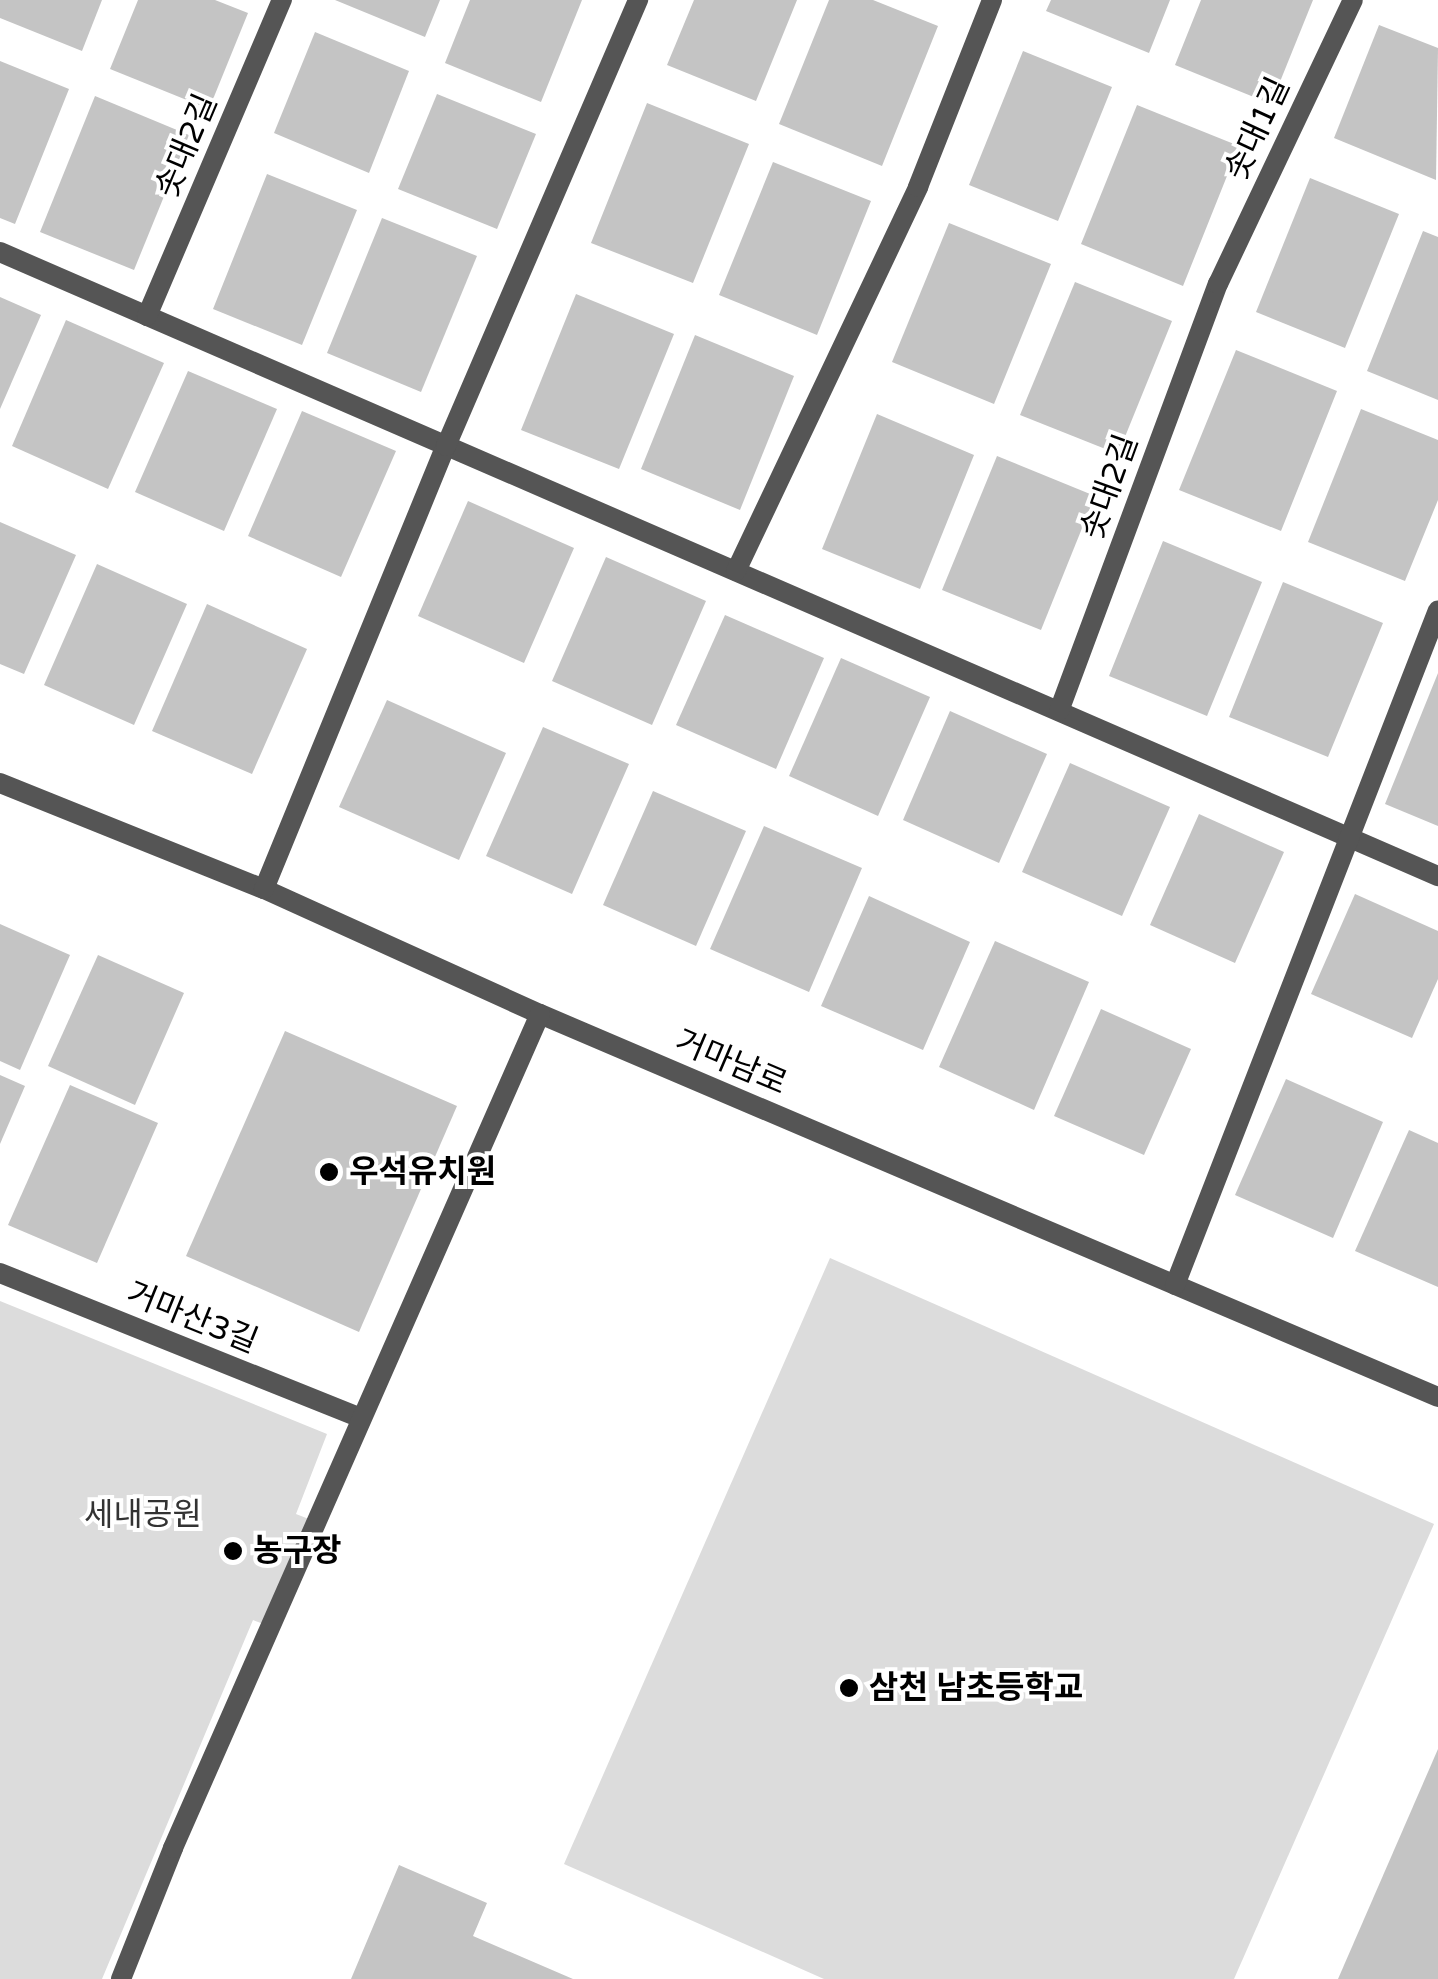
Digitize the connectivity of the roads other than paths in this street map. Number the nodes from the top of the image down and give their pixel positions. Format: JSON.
{"nodes":[{"id":1,"x":282,"y":0,"type":"edge"},
{"id":2,"x":638,"y":0,"type":"edge"},
{"id":3,"x":992,"y":0,"type":"edge"},
{"id":4,"x":1353,"y":0,"type":"edge"},
{"id":5,"x":0,"y":252,"type":"edge"},
{"id":6,"x":1218,"y":284,"type":"joint"},
{"id":7,"x":147,"y":316,"type":"junction"},
{"id":8,"x":446,"y":446,"type":"junction"},
{"id":9,"x":736,"y":571,"type":"junction"},
{"id":10,"x":1438,"y":610,"type":"edge"},
{"id":11,"x":1059,"y":712,"type":"junction"},
{"id":12,"x":0,"y":782,"type":"edge"},
{"id":13,"x":1350,"y":838,"type":"junction"},
{"id":14,"x":1438,"y":876,"type":"edge"},
{"id":15,"x":264,"y":889,"type":"junction"},
{"id":16,"x":540,"y":1014,"type":"junction"},
{"id":17,"x":0,"y":1274,"type":"edge"},
{"id":18,"x":1175,"y":1286,"type":"junction"},
{"id":19,"x":1438,"y":1397,"type":"edge"},
{"id":20,"x":362,"y":1418,"type":"junction"},
{"id":21,"x":120,"y":1979,"type":"edge"}],
"edges":[{"from":1,"to":7,"type":"street","name":"솟대2길"},
{"from":2,"to":8,"type":"street"},
{"from":3,"to":9,"type":"street"},
{"from":4,"to":6,"type":"street","name":"솟대1길"},
{"from":5,"to":7,"type":"street"},
{"from":6,"to":11,"type":"street","name":"솟대2길"},
{"from":7,"to":8,"type":"street"},
{"from":8,"to":9,"type":"street"},
{"from":8,"to":15,"type":"street"},
{"from":9,"to":11,"type":"street"},
{"from":10,"to":13,"type":"street"},
{"from":11,"to":13,"type":"street"},
{"from":12,"to":15,"type":"street","name":"거마남로"},
{"from":13,"to":14,"type":"street"},
{"from":13,"to":18,"type":"street"},
{"from":15,"to":16,"type":"street","name":"거마남로"},
{"from":16,"to":18,"type":"street","name":"거마남로"},
{"from":16,"to":20,"type":"street"},
{"from":17,"to":20,"type":"street","name":"거마산3길"},
{"from":18,"to":19,"type":"street","name":"거마남로"},
{"from":20,"to":21,"type":"street"}]}
